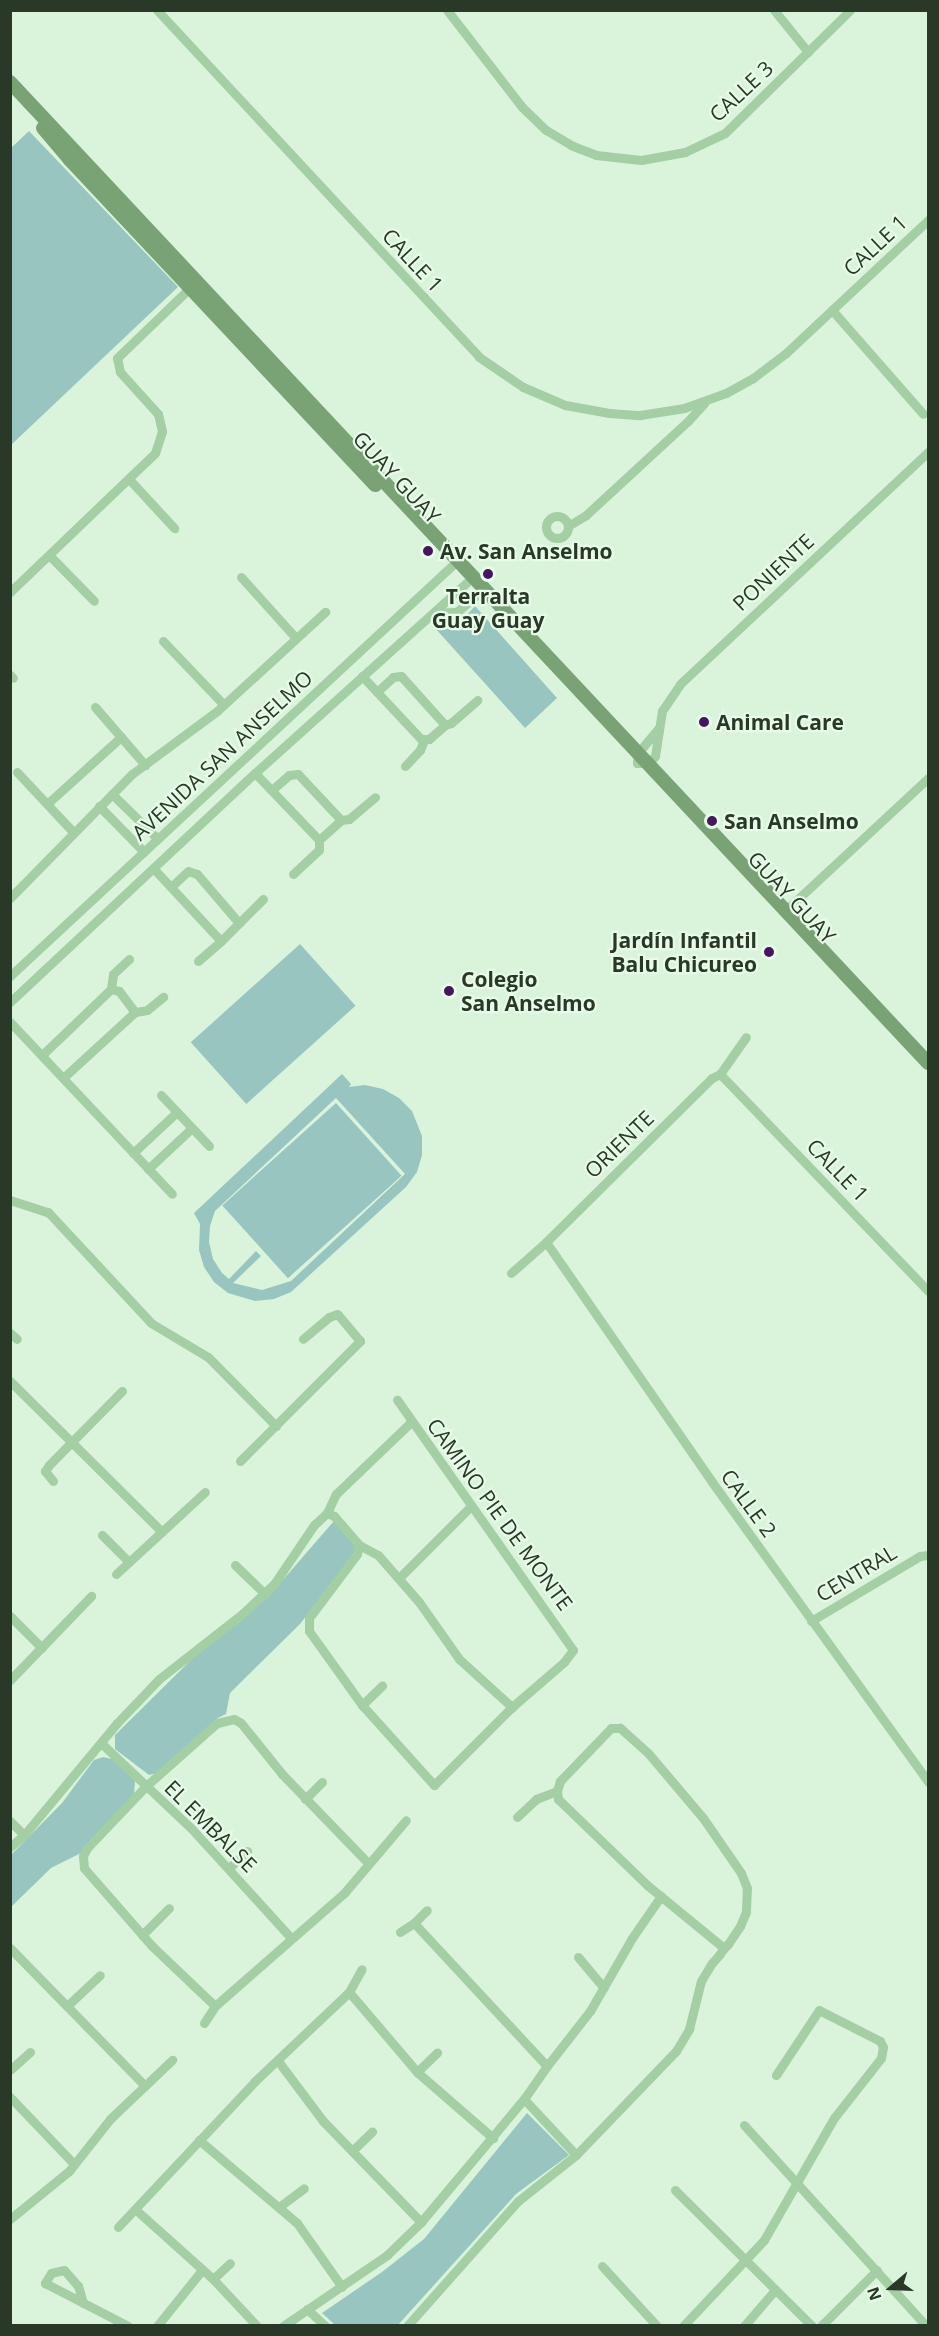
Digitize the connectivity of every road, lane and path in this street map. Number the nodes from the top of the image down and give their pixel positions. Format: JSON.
{"nodes":[{"id":1,"x":157,"y":10,"type":"edge"},
{"id":2,"x":447,"y":10,"type":"edge"},
{"id":3,"x":774,"y":10,"type":"edge"},
{"id":4,"x":850,"y":10,"type":"edge"},
{"id":5,"x":808,"y":52,"type":"junction"},
{"id":6,"x":15,"y":86,"type":"edge"},
{"id":7,"x":928,"y":220,"type":"edge"},
{"id":8,"x":194,"y":285,"type":"junction"},
{"id":9,"x":832,"y":310,"type":"junction"},
{"id":10,"x":704,"y":402,"type":"junction"},
{"id":11,"x":923,"y":414,"type":"dead end"},
{"id":12,"x":928,"y":452,"type":"edge"},
{"id":13,"x":129,"y":479,"type":"junction"},
{"id":14,"x":417,"y":523,"type":"junction"},
{"id":15,"x":568,"y":526,"type":"dead end"},
{"id":16,"x":174,"y":528,"type":"dead end"},
{"id":17,"x":49,"y":555,"type":"junction"},
{"id":18,"x":455,"y":563,"type":"junction"},
{"id":19,"x":241,"y":577,"type":"dead end"},
{"id":20,"x":467,"y":582,"type":"junction"},
{"id":21,"x":10,"y":592,"type":"edge"},
{"id":22,"x":478,"y":594,"type":"junction"},
{"id":23,"x":94,"y":602,"type":"dead end"},
{"id":24,"x":325,"y":612,"type":"dead end"},
{"id":25,"x":435,"y":614,"type":"junction"},
{"id":26,"x":296,"y":638,"type":"junction"},
{"id":27,"x":163,"y":641,"type":"dead end"},
{"id":28,"x":362,"y":676,"type":"junction"},
{"id":29,"x":377,"y":692,"type":"junction"},
{"id":30,"x":477,"y":700,"type":"dead end"},
{"id":31,"x":585,"y":701,"type":"junction"},
{"id":32,"x":224,"y":705,"type":"junction"},
{"id":33,"x":95,"y":707,"type":"dead end"},
{"id":34,"x":445,"y":724,"type":"junction"},
{"id":35,"x":658,"y":729,"type":"junction"},
{"id":36,"x":120,"y":737,"type":"junction"},
{"id":37,"x":424,"y":740,"type":"junction"},
{"id":38,"x":642,"y":760,"type":"junction"},
{"id":39,"x":145,"y":765,"type":"junction"},
{"id":40,"x":405,"y":766,"type":"dead end"},
{"id":41,"x":17,"y":772,"type":"dead end"},
{"id":42,"x":255,"y":773,"type":"junction"},
{"id":43,"x":928,"y":778,"type":"edge"},
{"id":44,"x":272,"y":790,"type":"junction"},
{"id":45,"x":112,"y":794,"type":"junction"},
{"id":46,"x":375,"y":797,"type":"dead end"},
{"id":47,"x":47,"y":804,"type":"junction"},
{"id":48,"x":99,"y":807,"type":"junction"},
{"id":49,"x":341,"y":820,"type":"junction"},
{"id":50,"x":74,"y":833,"type":"junction"},
{"id":51,"x":158,"y":839,"type":"junction"},
{"id":52,"x":319,"y":840,"type":"junction"},
{"id":53,"x":144,"y":852,"type":"junction"},
{"id":54,"x":737,"y":863,"type":"junction"},
{"id":55,"x":154,"y":869,"type":"junction"},
{"id":56,"x":293,"y":874,"type":"dead end"},
{"id":57,"x":171,"y":887,"type":"junction"},
{"id":58,"x":10,"y":898,"type":"edge"},
{"id":59,"x":263,"y":899,"type":"dead end"},
{"id":60,"x":786,"y":910,"type":"junction"},
{"id":61,"x":239,"y":923,"type":"junction"},
{"id":62,"x":221,"y":941,"type":"junction"},
{"id":63,"x":129,"y":959,"type":"dead end"},
{"id":64,"x":198,"y":961,"type":"dead end"},
{"id":65,"x":10,"y":976,"type":"edge"},
{"id":66,"x":111,"y":989,"type":"junction"},
{"id":67,"x":163,"y":997,"type":"dead end"},
{"id":68,"x":10,"y":1002,"type":"edge"},
{"id":69,"x":135,"y":1012,"type":"junction"},
{"id":70,"x":881,"y":1012,"type":"junction"},
{"id":71,"x":10,"y":1022,"type":"edge"},
{"id":72,"x":746,"y":1037,"type":"dead end"},
{"id":73,"x":42,"y":1055,"type":"junction"},
{"id":74,"x":928,"y":1063,"type":"edge"},
{"id":75,"x":720,"y":1074,"type":"junction"},
{"id":76,"x":63,"y":1078,"type":"junction"},
{"id":77,"x":161,"y":1095,"type":"dead end"},
{"id":78,"x":177,"y":1112,"type":"junction"},
{"id":79,"x":192,"y":1128,"type":"junction"},
{"id":80,"x":208,"y":1146,"type":"dead end"},
{"id":81,"x":133,"y":1153,"type":"junction"},
{"id":82,"x":148,"y":1169,"type":"junction"},
{"id":83,"x":172,"y":1194,"type":"dead end"},
{"id":84,"x":10,"y":1200,"type":"edge"},
{"id":85,"x":546,"y":1242,"type":"junction"},
{"id":86,"x":511,"y":1273,"type":"dead end"},
{"id":87,"x":928,"y":1291,"type":"edge"},
{"id":88,"x":303,"y":1339,"type":"dead end"},
{"id":89,"x":10,"y":1381,"type":"edge"},
{"id":90,"x":122,"y":1391,"type":"dead end"},
{"id":91,"x":397,"y":1400,"type":"dead end"},
{"id":92,"x":412,"y":1421,"type":"junction"},
{"id":93,"x":276,"y":1426,"type":"junction"},
{"id":94,"x":72,"y":1442,"type":"junction"},
{"id":95,"x":240,"y":1461,"type":"dead end"},
{"id":96,"x":53,"y":1481,"type":"dead end"},
{"id":97,"x":205,"y":1492,"type":"dead end"},
{"id":98,"x":471,"y":1506,"type":"junction"},
{"id":99,"x":327,"y":1513,"type":"junction"},
{"id":100,"x":162,"y":1532,"type":"junction"},
{"id":101,"x":102,"y":1535,"type":"dead end"},
{"id":102,"x":359,"y":1545,"type":"junction"},
{"id":103,"x":928,"y":1545,"type":"edge"},
{"id":104,"x":924,"y":1555,"type":"edge"},
{"id":105,"x":129,"y":1562,"type":"junction"},
{"id":106,"x":235,"y":1565,"type":"dead end"},
{"id":107,"x":116,"y":1574,"type":"dead end"},
{"id":108,"x":399,"y":1578,"type":"junction"},
{"id":109,"x":265,"y":1594,"type":"junction"},
{"id":110,"x":91,"y":1596,"type":"dead end"},
{"id":111,"x":10,"y":1616,"type":"edge"},
{"id":112,"x":811,"y":1621,"type":"junction"},
{"id":113,"x":42,"y":1648,"type":"junction"},
{"id":114,"x":10,"y":1680,"type":"edge"},
{"id":115,"x":381,"y":1686,"type":"dead end"},
{"id":116,"x":362,"y":1705,"type":"junction"},
{"id":117,"x":512,"y":1707,"type":"junction"},
{"id":118,"x":101,"y":1743,"type":"junction"},
{"id":119,"x":322,"y":1782,"type":"dead end"},
{"id":120,"x":928,"y":1782,"type":"edge"},
{"id":121,"x":146,"y":1786,"type":"junction"},
{"id":122,"x":557,"y":1791,"type":"junction"},
{"id":123,"x":305,"y":1799,"type":"junction"},
{"id":124,"x":517,"y":1817,"type":"dead end"},
{"id":125,"x":406,"y":1820,"type":"dead end"},
{"id":126,"x":10,"y":1821,"type":"edge"},
{"id":127,"x":24,"y":1835,"type":"junction"},
{"id":128,"x":10,"y":1847,"type":"edge"},
{"id":129,"x":247,"y":1851,"type":"dead end"},
{"id":130,"x":368,"y":1863,"type":"junction"},
{"id":131,"x":229,"y":1868,"type":"junction"},
{"id":132,"x":661,"y":1896,"type":"junction"},
{"id":133,"x":169,"y":1908,"type":"dead end"},
{"id":134,"x":427,"y":1910,"type":"dead end"},
{"id":135,"x":414,"y":1923,"type":"junction"},
{"id":136,"x":400,"y":1932,"type":"dead end"},
{"id":137,"x":142,"y":1935,"type":"junction"},
{"id":138,"x":291,"y":1938,"type":"junction"},
{"id":139,"x":10,"y":1948,"type":"edge"},
{"id":140,"x":724,"y":1948,"type":"junction"},
{"id":141,"x":578,"y":1957,"type":"dead end"},
{"id":142,"x":362,"y":1969,"type":"dead end"},
{"id":143,"x":100,"y":1975,"type":"dead end"},
{"id":144,"x":604,"y":1988,"type":"junction"},
{"id":145,"x":349,"y":1992,"type":"junction"},
{"id":146,"x":67,"y":2006,"type":"junction"},
{"id":147,"x":215,"y":2006,"type":"junction"},
{"id":148,"x":204,"y":2023,"type":"dead end"},
{"id":149,"x":30,"y":2052,"type":"dead end"},
{"id":150,"x":437,"y":2053,"type":"dead end"},
{"id":151,"x":172,"y":2060,"type":"dead end"},
{"id":152,"x":278,"y":2061,"type":"junction"},
{"id":153,"x":547,"y":2066,"type":"junction"},
{"id":154,"x":10,"y":2070,"type":"edge"},
{"id":155,"x":417,"y":2072,"type":"junction"},
{"id":156,"x":776,"y":2075,"type":"dead end"},
{"id":157,"x":145,"y":2086,"type":"junction"},
{"id":158,"x":10,"y":2097,"type":"edge"},
{"id":159,"x":525,"y":2099,"type":"junction"},
{"id":160,"x":744,"y":2125,"type":"dead end"},
{"id":161,"x":372,"y":2132,"type":"dead end"},
{"id":162,"x":493,"y":2138,"type":"junction"},
{"id":163,"x":199,"y":2140,"type":"junction"},
{"id":164,"x":352,"y":2151,"type":"junction"},
{"id":165,"x":576,"y":2155,"type":"junction"},
{"id":166,"x":74,"y":2164,"type":"junction"},
{"id":167,"x":798,"y":2184,"type":"junction"},
{"id":168,"x":304,"y":2188,"type":"dead end"},
{"id":169,"x":675,"y":2190,"type":"dead end"},
{"id":170,"x":279,"y":2207,"type":"junction"},
{"id":171,"x":135,"y":2209,"type":"junction"},
{"id":172,"x":10,"y":2219,"type":"edge"},
{"id":173,"x":421,"y":2222,"type":"junction"},
{"id":174,"x":118,"y":2227,"type":"dead end"},
{"id":175,"x":745,"y":2262,"type":"junction"},
{"id":176,"x":230,"y":2263,"type":"dead end"},
{"id":177,"x":602,"y":2266,"type":"dead end"},
{"id":178,"x":202,"y":2270,"type":"junction"},
{"id":179,"x":877,"y":2270,"type":"junction"},
{"id":180,"x":213,"y":2279,"type":"junction"},
{"id":181,"x":342,"y":2288,"type":"junction"},
{"id":182,"x":775,"y":2290,"type":"junction"},
{"id":183,"x":83,"y":2302,"type":"dead end"},
{"id":184,"x":307,"y":2309,"type":"junction"},
{"id":185,"x":128,"y":2325,"type":"edge"},
{"id":186,"x":157,"y":2325,"type":"edge"},
{"id":187,"x":257,"y":2325,"type":"edge"},
{"id":188,"x":283,"y":2325,"type":"edge"},
{"id":189,"x":325,"y":2325,"type":"edge"},
{"id":190,"x":406,"y":2325,"type":"edge"},
{"id":191,"x":657,"y":2325,"type":"edge"},
{"id":192,"x":683,"y":2325,"type":"edge"},
{"id":193,"x":744,"y":2325,"type":"edge"},
{"id":194,"x":812,"y":2325,"type":"edge"},
{"id":195,"x":821,"y":2325,"type":"edge"},
{"id":196,"x":926,"y":2325,"type":"edge"}],
"edges":[{"from":1,"to":10,"type":"street","name":"CALLE 1"},
{"from":2,"to":5,"type":"street","name":"CALLE 3"},
{"from":3,"to":5,"type":"street"},
{"from":4,"to":5,"type":"street","name":"CALLE 3"},
{"from":6,"to":8,"type":"street","name":"GUAY GUAY"},
{"from":7,"to":9,"type":"street","name":"CALLE 1"},
{"from":8,"to":13,"type":"street"},
{"from":8,"to":14,"type":"street","name":"GUAY GUAY"},
{"from":8,"to":14,"type":"street","name":"GUAY GUAY"},
{"from":9,"to":10,"type":"street","name":"CALLE 1"},
{"from":9,"to":11,"type":"street"},
{"from":10,"to":15,"type":"street","name":"CALLE 1"},
{"from":12,"to":35,"type":"street","name":"PONIENTE"},
{"from":13,"to":16,"type":"street"},
{"from":13,"to":17,"type":"street"},
{"from":14,"to":18,"type":"street","name":"GUAY GUAY"},
{"from":17,"to":21,"type":"street"},
{"from":17,"to":23,"type":"street"},
{"from":18,"to":20,"type":"street","name":"GUAY GUAY"},
{"from":18,"to":31,"type":"street","name":"GUAY GUAY"},
{"from":18,"to":51,"type":"street","name":"AVENIDA SAN ANSELMO"},
{"from":19,"to":26,"type":"street"},
{"from":20,"to":22,"type":"street","name":"GUAY GUAY"},
{"from":20,"to":25,"type":"street"},
{"from":22,"to":25,"type":"street"},
{"from":22,"to":31,"type":"street","name":"GUAY GUAY"},
{"from":24,"to":26,"type":"street"},
{"from":25,"to":28,"type":"street"},
{"from":26,"to":32,"type":"street"},
{"from":27,"to":32,"type":"street"},
{"from":28,"to":29,"type":"street"},
{"from":28,"to":42,"type":"street"},
{"from":29,"to":34,"type":"street"},
{"from":29,"to":37,"type":"street"},
{"from":30,"to":34,"type":"street"},
{"from":31,"to":38,"type":"street","name":"GUAY GUAY"},
{"from":32,"to":39,"type":"street"},
{"from":33,"to":36,"type":"street"},
{"from":34,"to":37,"type":"street"},
{"from":35,"to":38,"type":"street","name":"PONIENTE"},
{"from":35,"to":38,"type":"street","name":"PONIENTE"},
{"from":36,"to":39,"type":"street"},
{"from":36,"to":47,"type":"street"},
{"from":37,"to":40,"type":"street"},
{"from":38,"to":54,"type":"street","name":"GUAY GUAY"},
{"from":39,"to":45,"type":"street"},
{"from":41,"to":47,"type":"street"},
{"from":42,"to":44,"type":"street"},
{"from":42,"to":55,"type":"street"},
{"from":43,"to":60,"type":"street"},
{"from":44,"to":49,"type":"street"},
{"from":44,"to":52,"type":"street"},
{"from":45,"to":48,"type":"street"},
{"from":45,"to":51,"type":"street"},
{"from":46,"to":49,"type":"street"},
{"from":47,"to":50,"type":"street"},
{"from":48,"to":50,"type":"street"},
{"from":48,"to":53,"type":"street"},
{"from":49,"to":52,"type":"street"},
{"from":50,"to":58,"type":"street"},
{"from":51,"to":53,"type":"street","name":"AVENIDA SAN ANSELMO"},
{"from":52,"to":56,"type":"street"},
{"from":53,"to":65,"type":"street","name":"AVENIDA SAN ANSELMO"},
{"from":54,"to":60,"type":"street","name":"GUAY GUAY"},
{"from":54,"to":70,"type":"street","name":"GUAY GUAY"},
{"from":55,"to":57,"type":"street"},
{"from":55,"to":68,"type":"street"},
{"from":57,"to":61,"type":"street"},
{"from":57,"to":62,"type":"street"},
{"from":59,"to":61,"type":"street"},
{"from":60,"to":70,"type":"street","name":"GUAY GUAY"},
{"from":61,"to":62,"type":"street"},
{"from":62,"to":64,"type":"street"},
{"from":63,"to":66,"type":"street"},
{"from":66,"to":69,"type":"street"},
{"from":66,"to":73,"type":"street"},
{"from":67,"to":69,"type":"street"},
{"from":69,"to":76,"type":"street"},
{"from":70,"to":74,"type":"street","name":"GUAY GUAY"},
{"from":71,"to":73,"type":"street"},
{"from":72,"to":75,"type":"street","name":"ORIENTE"},
{"from":73,"to":76,"type":"street"},
{"from":75,"to":85,"type":"street","name":"ORIENTE"},
{"from":75,"to":87,"type":"street","name":"CALLE 1"},
{"from":76,"to":81,"type":"street"},
{"from":77,"to":78,"type":"street"},
{"from":78,"to":79,"type":"street"},
{"from":78,"to":81,"type":"street"},
{"from":79,"to":80,"type":"street"},
{"from":79,"to":82,"type":"street"},
{"from":81,"to":82,"type":"street"},
{"from":82,"to":83,"type":"street"},
{"from":84,"to":93,"type":"street"},
{"from":85,"to":86,"type":"street","name":"ORIENTE"},
{"from":85,"to":112,"type":"street","name":"CALLE 2"},
{"from":88,"to":93,"type":"street"},
{"from":89,"to":94,"type":"street"},
{"from":90,"to":94,"type":"street"},
{"from":91,"to":92,"type":"street","name":"CAMINO PIE DE MONTE"},
{"from":92,"to":98,"type":"street","name":"CAMINO PIE DE MONTE"},
{"from":92,"to":99,"type":"street"},
{"from":93,"to":95,"type":"street"},
{"from":94,"to":96,"type":"street"},
{"from":94,"to":100,"type":"street"},
{"from":97,"to":100,"type":"street"},
{"from":98,"to":108,"type":"street"},
{"from":98,"to":117,"type":"street","name":"CAMINO PIE DE MONTE"},
{"from":99,"to":102,"type":"street"},
{"from":99,"to":109,"type":"street"},
{"from":100,"to":105,"type":"street"},
{"from":101,"to":105,"type":"street"},
{"from":102,"to":108,"type":"street"},
{"from":102,"to":116,"type":"street"},
{"from":103,"to":104,"type":"street","name":"CENTRAL"},
{"from":104,"to":112,"type":"street","name":"CENTRAL"},
{"from":105,"to":107,"type":"street"},
{"from":106,"to":109,"type":"street"},
{"from":108,"to":117,"type":"street"},
{"from":109,"to":118,"type":"street"},
{"from":110,"to":113,"type":"street"},
{"from":111,"to":113,"type":"street"},
{"from":112,"to":120,"type":"street","name":"CALLE 2"},
{"from":113,"to":114,"type":"street"},
{"from":115,"to":116,"type":"street"},
{"from":116,"to":117,"type":"street"},
{"from":118,"to":121,"type":"street","name":"EL EMBALSE"},
{"from":118,"to":127,"type":"street"},
{"from":119,"to":123,"type":"street"},
{"from":121,"to":123,"type":"street"},
{"from":121,"to":131,"type":"street","name":"EL EMBALSE"},
{"from":121,"to":137,"type":"street"},
{"from":122,"to":124,"type":"street"},
{"from":122,"to":132,"type":"street"},
{"from":122,"to":140,"type":"street"},
{"from":123,"to":130,"type":"street"},
{"from":125,"to":130,"type":"street"},
{"from":126,"to":127,"type":"street"},
{"from":127,"to":128,"type":"street"},
{"from":129,"to":131,"type":"street"},
{"from":130,"to":138,"type":"street"},
{"from":131,"to":138,"type":"street","name":"EL EMBALSE"},
{"from":132,"to":140,"type":"street"},
{"from":132,"to":144,"type":"street"},
{"from":133,"to":137,"type":"street"},
{"from":134,"to":135,"type":"street"},
{"from":135,"to":136,"type":"street"},
{"from":135,"to":153,"type":"street"},
{"from":137,"to":147,"type":"street"},
{"from":138,"to":147,"type":"street"},
{"from":139,"to":146,"type":"street"},
{"from":140,"to":165,"type":"street"},
{"from":141,"to":144,"type":"street"},
{"from":142,"to":145,"type":"street"},
{"from":143,"to":146,"type":"street"},
{"from":144,"to":153,"type":"street"},
{"from":145,"to":152,"type":"street"},
{"from":145,"to":155,"type":"street"},
{"from":146,"to":157,"type":"street"},
{"from":147,"to":148,"type":"street"},
{"from":149,"to":154,"type":"street"},
{"from":150,"to":155,"type":"street"},
{"from":151,"to":157,"type":"street"},
{"from":152,"to":163,"type":"street"},
{"from":152,"to":164,"type":"street"},
{"from":153,"to":159,"type":"street"},
{"from":155,"to":162,"type":"street"},
{"from":156,"to":167,"type":"street"},
{"from":157,"to":166,"type":"street"},
{"from":158,"to":166,"type":"street"},
{"from":159,"to":162,"type":"street"},
{"from":159,"to":165,"type":"street"},
{"from":160,"to":167,"type":"street"},
{"from":161,"to":164,"type":"street"},
{"from":162,"to":173,"type":"street"},
{"from":163,"to":170,"type":"street"},
{"from":163,"to":171,"type":"street"},
{"from":164,"to":173,"type":"street"},
{"from":165,"to":190,"type":"street"},
{"from":166,"to":172,"type":"street"},
{"from":167,"to":175,"type":"street"},
{"from":167,"to":179,"type":"street"},
{"from":168,"to":170,"type":"street"},
{"from":169,"to":175,"type":"street"},
{"from":170,"to":181,"type":"street"},
{"from":171,"to":174,"type":"street"},
{"from":171,"to":178,"type":"street"},
{"from":173,"to":181,"type":"street"},
{"from":175,"to":182,"type":"street"},
{"from":175,"to":192,"type":"street"},
{"from":176,"to":180,"type":"street"},
{"from":177,"to":191,"type":"street"},
{"from":178,"to":180,"type":"street"},
{"from":178,"to":186,"type":"street"},
{"from":179,"to":195,"type":"street"},
{"from":179,"to":196,"type":"street"},
{"from":180,"to":187,"type":"street"},
{"from":181,"to":184,"type":"street"},
{"from":182,"to":193,"type":"street"},
{"from":182,"to":194,"type":"street"},
{"from":183,"to":185,"type":"street"},
{"from":184,"to":188,"type":"street"},
{"from":184,"to":189,"type":"street"}]}
